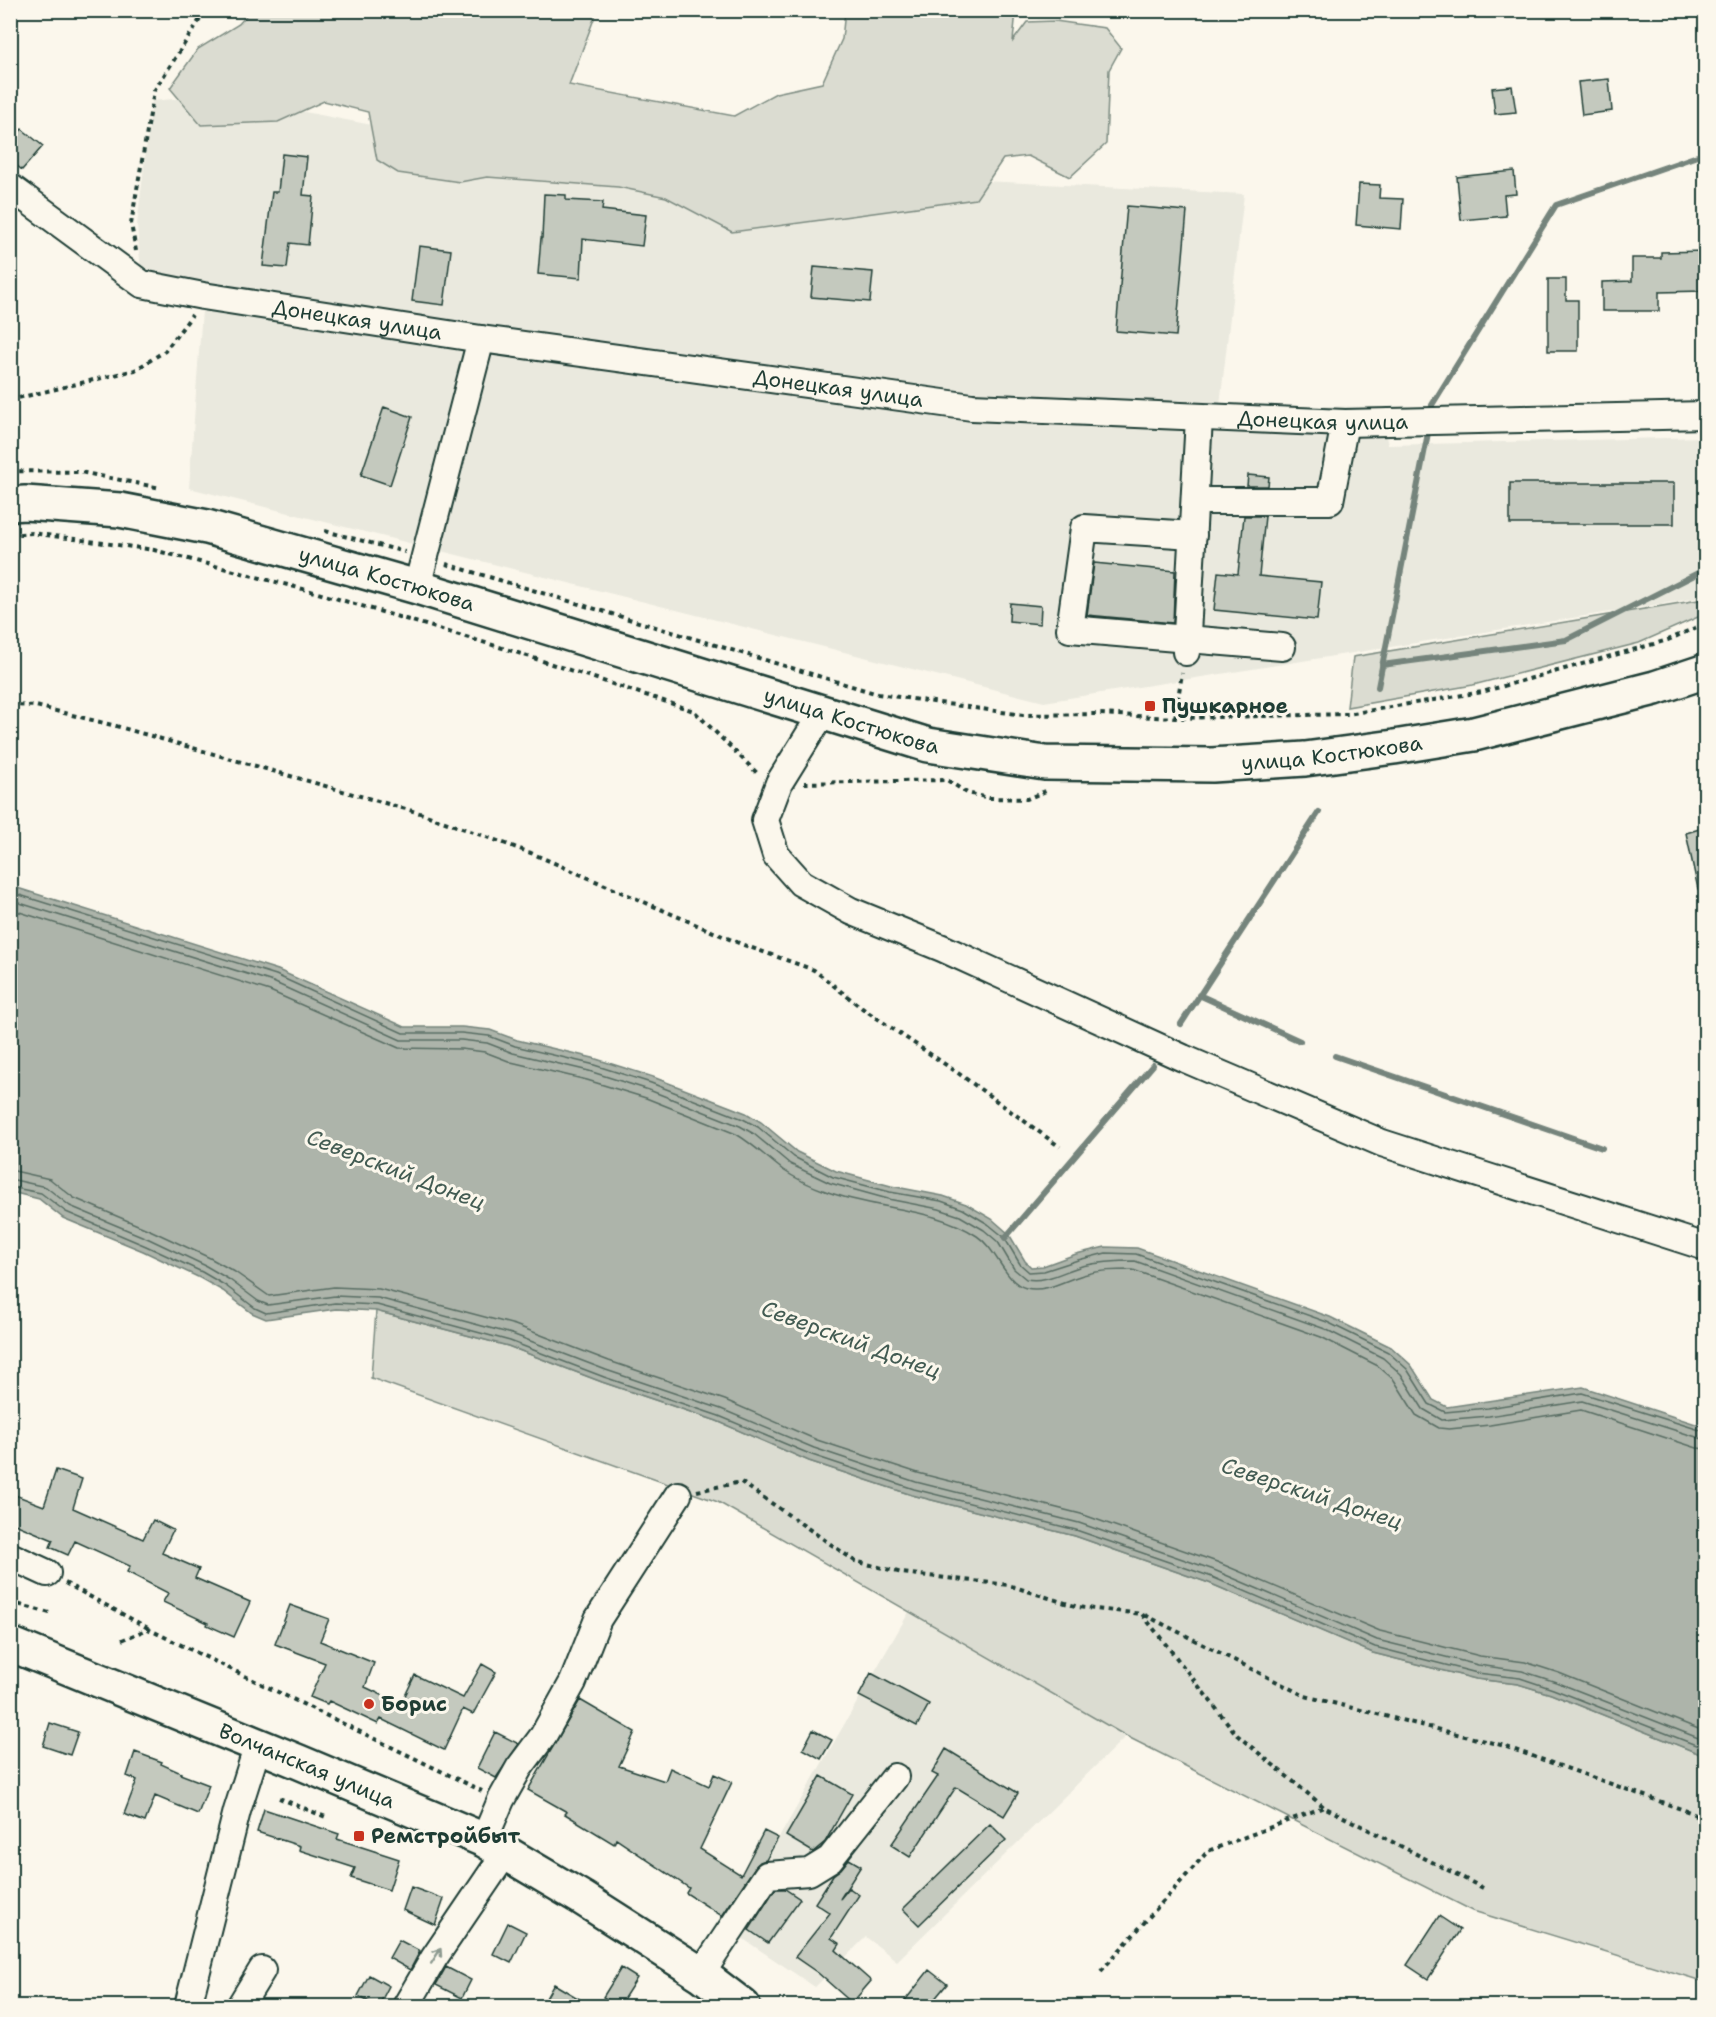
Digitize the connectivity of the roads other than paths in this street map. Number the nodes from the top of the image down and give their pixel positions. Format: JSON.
{"nodes":[{"id":1,"x":10,"y":187,"type":"edge"},
{"id":2,"x":482,"y":339,"type":"junction"},
{"id":3,"x":1706,"y":416,"type":"edge"},
{"id":4,"x":1199,"y":418,"type":"junction"},
{"id":5,"x":1345,"y":423,"type":"junction"},
{"id":6,"x":1195,"y":501,"type":"junction"},
{"id":7,"x":10,"y":504,"type":"edge"},
{"id":8,"x":1193,"y":535,"type":"junction"},
{"id":9,"x":421,"y":572,"type":"junction"},
{"id":10,"x":1186,"y":646,"type":"junction"},
{"id":11,"x":1282,"y":646,"type":"dead end"},
{"id":12,"x":1706,"y":671,"type":"edge"},
{"id":13,"x":823,"y":712,"type":"junction"},
{"id":14,"x":1706,"y":1246,"type":"edge"},
{"id":15,"x":678,"y":1495,"type":"road end"},
{"id":16,"x":10,"y":1556,"type":"edge"},
{"id":17,"x":46,"y":1573,"type":"road end"},
{"id":18,"x":10,"y":1644,"type":"edge"},
{"id":19,"x":258,"y":1745,"type":"junction"},
{"id":20,"x":895,"y":1777,"type":"dead end"},
{"id":21,"x":495,"y":1846,"type":"junction"},
{"id":22,"x":262,"y":1970,"type":"dead end"},
{"id":23,"x":701,"y":1974,"type":"junction"},
{"id":24,"x":188,"y":2007,"type":"edge"},
{"id":25,"x":240,"y":2007,"type":"edge"},
{"id":26,"x":406,"y":2007,"type":"edge"},
{"id":27,"x":743,"y":2007,"type":"edge"}],
"edges":[{"from":1,"to":2,"type":"street","name":"Донецкая улица"},
{"from":2,"to":4,"type":"street","name":"Донецкая улица"},
{"from":2,"to":9,"type":"street"},
{"from":3,"to":5,"type":"street","name":"Донецкая улица"},
{"from":4,"to":5,"type":"street","name":"Донецкая улица"},
{"from":4,"to":6,"type":"street"},
{"from":5,"to":6,"type":"street"},
{"from":6,"to":8,"type":"street"},
{"from":7,"to":9,"type":"main road","name":"улица Костюкова"},
{"from":8,"to":10,"type":"street"},
{"from":8,"to":10,"type":"street"},
{"from":9,"to":13,"type":"main road","name":"улица Костюкова"},
{"from":10,"to":11,"type":"street"},
{"from":12,"to":13,"type":"main road","name":"улица Костюкова"},
{"from":13,"to":14,"type":"street"},
{"from":15,"to":21,"type":"street"},
{"from":16,"to":17,"type":"street"},
{"from":18,"to":19,"type":"main road","name":"Волчанская улица"},
{"from":19,"to":21,"type":"main road","name":"Волчанская улица"},
{"from":19,"to":24,"type":"street"},
{"from":20,"to":23,"type":"street"},
{"from":21,"to":23,"type":"main road","name":"Волчанская улица"},
{"from":26,"to":21,"type":"street","one_way":true},
{"from":22,"to":25,"type":"street"},
{"from":23,"to":27,"type":"main road","name":"Волчанская улица"}]}
